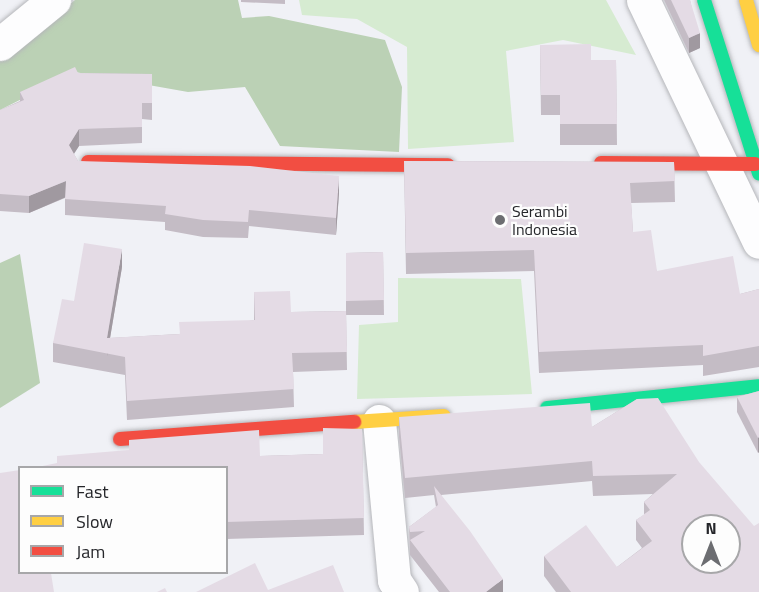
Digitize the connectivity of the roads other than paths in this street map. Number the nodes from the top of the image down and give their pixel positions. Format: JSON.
{"nodes":[{"id":1,"x":54,"y":0,"type":"edge"},
{"id":2,"x":643,"y":0,"type":"edge"},
{"id":3,"x":704,"y":0,"type":"edge"},
{"id":4,"x":746,"y":0,"type":"edge"},
{"id":5,"x":0,"y":44,"type":"edge"},
{"id":6,"x":759,"y":45,"type":"edge"},
{"id":7,"x":718,"y":161,"type":"junction"},
{"id":8,"x":88,"y":162,"type":"edge"},
{"id":9,"x":589,"y":163,"type":"edge"},
{"id":10,"x":470,"y":164,"type":"edge"},
{"id":11,"x":757,"y":168,"type":"edge"},
{"id":12,"x":759,"y":242,"type":"edge"},
{"id":13,"x":759,"y":386,"type":"edge"},
{"id":14,"x":532,"y":409,"type":"edge"},
{"id":15,"x":461,"y":415,"type":"edge"},
{"id":16,"x":379,"y":422,"type":"junction"},
{"id":17,"x":120,"y":439,"type":"dead end"},
{"id":18,"x":402,"y":592,"type":"edge"}],
"edges":[{"from":1,"to":5,"type":"street"},
{"from":2,"to":7,"type":"street"},
{"from":3,"to":11,"type":"main road"},
{"from":4,"to":6,"type":"main road"},
{"from":7,"to":9,"type":"main road"},
{"from":7,"to":11,"type":"main road"},
{"from":7,"to":12,"type":"street"},
{"from":8,"to":10,"type":"main road"},
{"from":13,"to":14,"type":"main road"},
{"from":15,"to":16,"type":"main road"},
{"from":16,"to":17,"type":"main road"},
{"from":16,"to":18,"type":"street"}]}
